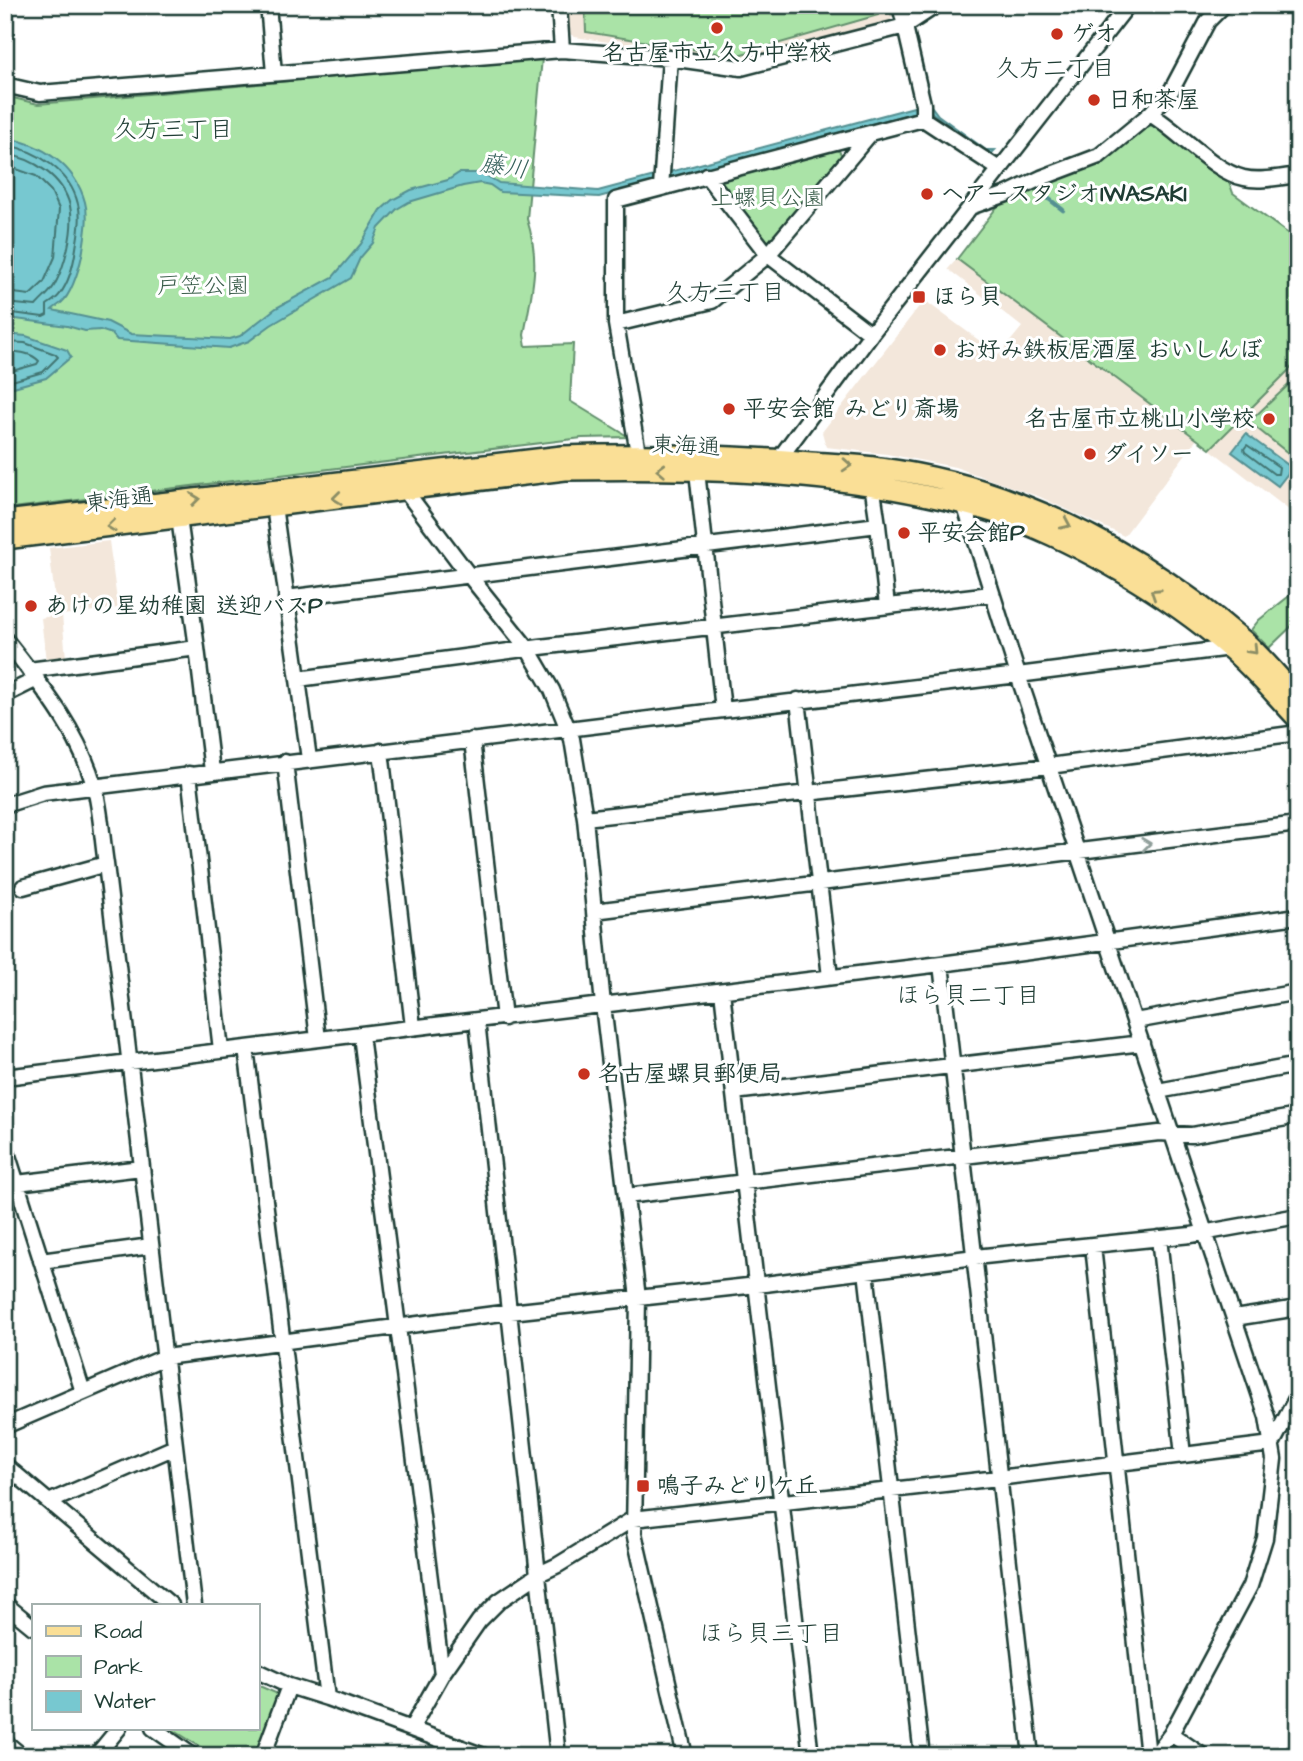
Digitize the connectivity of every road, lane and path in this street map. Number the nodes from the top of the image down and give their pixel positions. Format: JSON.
{"nodes":[{"id":1,"x":268,"y":5,"type":"edge"},
{"id":2,"x":559,"y":5,"type":"edge"},
{"id":3,"x":900,"y":5,"type":"edge"},
{"id":4,"x":937,"y":5,"type":"edge"},
{"id":5,"x":1128,"y":5,"type":"edge"},
{"id":6,"x":1224,"y":5,"type":"edge"},
{"id":7,"x":905,"y":26,"type":"junction"},
{"id":8,"x":562,"y":50,"type":"junction"},
{"id":9,"x":670,"y":58,"type":"junction"},
{"id":10,"x":274,"y":73,"type":"junction"},
{"id":11,"x":5,"y":85,"type":"edge"},
{"id":12,"x":923,"y":111,"type":"junction"},
{"id":13,"x":1150,"y":114,"type":"junction"},
{"id":14,"x":870,"y":134,"type":"junction"},
{"id":15,"x":999,"y":169,"type":"junction"},
{"id":16,"x":1298,"y":175,"type":"edge"},
{"id":17,"x":706,"y":176,"type":"junction"},
{"id":18,"x":662,"y":181,"type":"junction"},
{"id":19,"x":973,"y":206,"type":"junction"},
{"id":20,"x":768,"y":255,"type":"junction"},
{"id":21,"x":616,"y":324,"type":"junction"},
{"id":22,"x":871,"y":334,"type":"junction"},
{"id":23,"x":638,"y":453,"type":"junction"},
{"id":24,"x":779,"y":467,"type":"junction"},
{"id":25,"x":697,"y":471,"type":"junction"},
{"id":26,"x":403,"y":482,"type":"junction"},
{"id":27,"x":872,"y":484,"type":"junction"},
{"id":28,"x":964,"y":504,"type":"junction"},
{"id":29,"x":274,"y":506,"type":"junction"},
{"id":30,"x":179,"y":518,"type":"junction"},
{"id":31,"x":5,"y":521,"type":"edge"},
{"id":32,"x":878,"y":525,"type":"junction"},
{"id":33,"x":5,"y":539,"type":"edge"},
{"id":34,"x":704,"y":546,"type":"junction"},
{"id":35,"x":468,"y":574,"type":"junction"},
{"id":36,"x":991,"y":594,"type":"junction"},
{"id":37,"x":286,"y":598,"type":"junction"},
{"id":38,"x":887,"y":606,"type":"junction"},
{"id":39,"x":714,"y":627,"type":"junction"},
{"id":40,"x":5,"y":639,"type":"edge"},
{"id":41,"x":197,"y":648,"type":"junction"},
{"id":42,"x":1230,"y":648,"type":"junction"},
{"id":43,"x":528,"y":649,"type":"junction"},
{"id":44,"x":33,"y":675,"type":"junction"},
{"id":45,"x":1018,"y":675,"type":"junction"},
{"id":46,"x":298,"y":679,"type":"junction"},
{"id":47,"x":5,"y":695,"type":"edge"},
{"id":48,"x":1298,"y":698,"type":"edge"},
{"id":49,"x":798,"y":700,"type":"junction"},
{"id":50,"x":723,"y":710,"type":"junction"},
{"id":51,"x":1298,"y":719,"type":"edge"},
{"id":52,"x":569,"y":728,"type":"junction"},
{"id":53,"x":1298,"y":733,"type":"edge"},
{"id":54,"x":472,"y":740,"type":"junction"},
{"id":55,"x":381,"y":751,"type":"junction"},
{"id":56,"x":309,"y":759,"type":"junction"},
{"id":57,"x":285,"y":762,"type":"junction"},
{"id":58,"x":1049,"y":766,"type":"junction"},
{"id":59,"x":212,"y":771,"type":"junction"},
{"id":60,"x":189,"y":774,"type":"junction"},
{"id":61,"x":94,"y":786,"type":"junction"},
{"id":62,"x":808,"y":794,"type":"junction"},
{"id":63,"x":5,"y":805,"type":"edge"},
{"id":64,"x":585,"y":818,"type":"junction"},
{"id":65,"x":1298,"y":824,"type":"edge"},
{"id":66,"x":1079,"y":852,"type":"junction"},
{"id":67,"x":106,"y":864,"type":"junction"},
{"id":68,"x":819,"y":882,"type":"junction"},
{"id":69,"x":23,"y":887,"type":"dead end"},
{"id":70,"x":594,"y":911,"type":"junction"},
{"id":71,"x":1298,"y":916,"type":"edge"},
{"id":72,"x":1108,"y":941,"type":"junction"},
{"id":73,"x":941,"y":964,"type":"junction"},
{"id":74,"x":830,"y":977,"type":"junction"},
{"id":75,"x":722,"y":991,"type":"junction"},
{"id":76,"x":1298,"y":992,"type":"edge"},
{"id":77,"x":603,"y":1005,"type":"junction"},
{"id":78,"x":504,"y":1018,"type":"junction"},
{"id":79,"x":477,"y":1021,"type":"junction"},
{"id":80,"x":1135,"y":1021,"type":"junction"},
{"id":81,"x":413,"y":1027,"type":"junction"},
{"id":82,"x":361,"y":1035,"type":"junction"},
{"id":83,"x":317,"y":1039,"type":"junction"},
{"id":84,"x":1142,"y":1043,"type":"junction"},
{"id":85,"x":246,"y":1048,"type":"junction"},
{"id":86,"x":221,"y":1050,"type":"junction"},
{"id":87,"x":128,"y":1062,"type":"junction"},
{"id":88,"x":952,"y":1065,"type":"junction"},
{"id":89,"x":1298,"y":1065,"type":"edge"},
{"id":90,"x":5,"y":1077,"type":"edge"},
{"id":91,"x":1158,"y":1091,"type":"junction"},
{"id":92,"x":734,"y":1092,"type":"junction"},
{"id":93,"x":1298,"y":1116,"type":"edge"},
{"id":94,"x":1173,"y":1135,"type":"junction"},
{"id":95,"x":5,"y":1146,"type":"edge"},
{"id":96,"x":963,"y":1156,"type":"junction"},
{"id":97,"x":141,"y":1168,"type":"junction"},
{"id":98,"x":744,"y":1181,"type":"junction"},
{"id":99,"x":17,"y":1184,"type":"junction"},
{"id":100,"x":626,"y":1196,"type":"junction"},
{"id":101,"x":1298,"y":1216,"type":"edge"},
{"id":102,"x":1206,"y":1233,"type":"junction"},
{"id":103,"x":1159,"y":1238,"type":"junction"},
{"id":104,"x":151,"y":1246,"type":"junction"},
{"id":105,"x":1093,"y":1246,"type":"junction"},
{"id":106,"x":975,"y":1257,"type":"junction"},
{"id":107,"x":41,"y":1261,"type":"junction"},
{"id":108,"x":866,"y":1270,"type":"junction"},
{"id":109,"x":757,"y":1285,"type":"junction"},
{"id":110,"x":638,"y":1298,"type":"junction"},
{"id":111,"x":1298,"y":1308,"type":"edge"},
{"id":112,"x":510,"y":1312,"type":"junction"},
{"id":113,"x":1234,"y":1318,"type":"junction"},
{"id":114,"x":398,"y":1327,"type":"junction"},
{"id":115,"x":284,"y":1342,"type":"junction"},
{"id":116,"x":165,"y":1357,"type":"junction"},
{"id":117,"x":83,"y":1392,"type":"junction"},
{"id":118,"x":1298,"y":1395,"type":"edge"},
{"id":119,"x":5,"y":1426,"type":"edge"},
{"id":120,"x":1272,"y":1444,"type":"junction"},
{"id":121,"x":175,"y":1447,"type":"junction"},
{"id":122,"x":1184,"y":1455,"type":"junction"},
{"id":123,"x":1115,"y":1464,"type":"junction"},
{"id":124,"x":5,"y":1465,"type":"edge"},
{"id":125,"x":998,"y":1478,"type":"junction"},
{"id":126,"x":890,"y":1490,"type":"junction"},
{"id":127,"x":49,"y":1502,"type":"junction"},
{"id":128,"x":781,"y":1502,"type":"junction"},
{"id":129,"x":633,"y":1520,"type":"junction"},
{"id":130,"x":539,"y":1574,"type":"junction"},
{"id":131,"x":5,"y":1604,"type":"edge"},
{"id":132,"x":170,"y":1604,"type":"edge"},
{"id":133,"x":194,"y":1604,"type":"edge"},
{"id":134,"x":32,"y":1626,"type":"edge"},
{"id":135,"x":259,"y":1672,"type":"edge"},
{"id":136,"x":442,"y":1674,"type":"junction"},
{"id":137,"x":289,"y":1686,"type":"junction"},
{"id":138,"x":327,"y":1698,"type":"junction"},
{"id":139,"x":411,"y":1729,"type":"junction"},
{"id":140,"x":117,"y":1730,"type":"edge"},
{"id":141,"x":156,"y":1730,"type":"edge"},
{"id":142,"x":1171,"y":1734,"type":"junction"},
{"id":143,"x":5,"y":1742,"type":"edge"},
{"id":144,"x":22,"y":1756,"type":"edge"},
{"id":145,"x":96,"y":1756,"type":"edge"},
{"id":146,"x":193,"y":1756,"type":"edge"},
{"id":147,"x":263,"y":1756,"type":"edge"},
{"id":148,"x":484,"y":1756,"type":"edge"},
{"id":149,"x":558,"y":1756,"type":"edge"},
{"id":150,"x":685,"y":1756,"type":"edge"},
{"id":151,"x":811,"y":1756,"type":"edge"},
{"id":152,"x":922,"y":1756,"type":"edge"},
{"id":153,"x":1031,"y":1756,"type":"edge"},
{"id":154,"x":1148,"y":1756,"type":"edge"},
{"id":155,"x":1154,"y":1756,"type":"edge"},
{"id":156,"x":1203,"y":1756,"type":"edge"}],
"edges":[{"from":1,"to":10,"type":"street"},
{"from":2,"to":8,"type":"street"},
{"from":3,"to":7,"type":"street"},
{"from":4,"to":7,"type":"street"},
{"from":5,"to":15,"type":"street"},
{"from":6,"to":13,"type":"street"},
{"from":7,"to":9,"type":"street"},
{"from":7,"to":12,"type":"street"},
{"from":8,"to":9,"type":"street"},
{"from":8,"to":10,"type":"street"},
{"from":9,"to":18,"type":"street"},
{"from":10,"to":11,"type":"street"},
{"from":12,"to":14,"type":"street"},
{"from":12,"to":15,"type":"street"},
{"from":13,"to":16,"type":"street"},
{"from":13,"to":19,"type":"street"},
{"from":14,"to":17,"type":"street"},
{"from":14,"to":20,"type":"street"},
{"from":15,"to":19,"type":"street"},
{"from":17,"to":18,"type":"street"},
{"from":17,"to":20,"type":"street"},
{"from":18,"to":21,"type":"street"},
{"from":19,"to":22,"type":"street"},
{"from":20,"to":21,"type":"street"},
{"from":20,"to":22,"type":"street"},
{"from":21,"to":23,"type":"street"},
{"from":22,"to":24,"type":"street"},
{"from":23,"to":24,"type":"main road","name":"東海通"},
{"from":23,"to":26,"type":"main road","name":"東海通"},
{"from":24,"to":25,"type":"main road","name":"東海通"},
{"from":24,"to":27,"type":"main road","name":"東海通"},
{"from":24,"to":48,"type":"main road","name":"東海通","one_way":true},
{"from":25,"to":26,"type":"main road","name":"東海通","one_way":true},
{"from":25,"to":34,"type":"street"},
{"from":26,"to":29,"type":"main road","name":"東海通","one_way":true},
{"from":31,"to":26,"type":"main road","name":"東海通","one_way":true},
{"from":26,"to":35,"type":"street"},
{"from":27,"to":28,"type":"main road","name":"東海通"},
{"from":27,"to":32,"type":"street"},
{"from":28,"to":36,"type":"street"},
{"from":42,"to":28,"type":"main road","name":"東海通","one_way":true},
{"from":29,"to":30,"type":"main road","name":"東海通"},
{"from":29,"to":37,"type":"street"},
{"from":30,"to":33,"type":"main road","name":"東海通","one_way":true},
{"from":30,"to":41,"type":"street"},
{"from":32,"to":34,"type":"street"},
{"from":32,"to":38,"type":"street"},
{"from":34,"to":35,"type":"street"},
{"from":34,"to":39,"type":"street"},
{"from":35,"to":37,"type":"street"},
{"from":35,"to":43,"type":"street"},
{"from":36,"to":38,"type":"street"},
{"from":36,"to":45,"type":"street"},
{"from":37,"to":46,"type":"street"},
{"from":38,"to":39,"type":"street"},
{"from":39,"to":43,"type":"street"},
{"from":39,"to":50,"type":"street"},
{"from":40,"to":44,"type":"street"},
{"from":41,"to":44,"type":"street"},
{"from":41,"to":59,"type":"street"},
{"from":42,"to":45,"type":"street"},
{"from":42,"to":51,"type":"main road","name":"東海通"},
{"from":43,"to":46,"type":"street"},
{"from":43,"to":52,"type":"street"},
{"from":44,"to":47,"type":"street"},
{"from":44,"to":61,"type":"street"},
{"from":45,"to":49,"type":"street"},
{"from":45,"to":58,"type":"street"},
{"from":46,"to":56,"type":"street"},
{"from":49,"to":50,"type":"street"},
{"from":49,"to":62,"type":"street"},
{"from":50,"to":52,"type":"street"},
{"from":52,"to":54,"type":"street"},
{"from":52,"to":64,"type":"street"},
{"from":53,"to":58,"type":"street"},
{"from":54,"to":55,"type":"street"},
{"from":54,"to":78,"type":"street"},
{"from":55,"to":56,"type":"street"},
{"from":55,"to":81,"type":"street"},
{"from":56,"to":57,"type":"street"},
{"from":57,"to":59,"type":"street"},
{"from":57,"to":83,"type":"street"},
{"from":58,"to":62,"type":"street"},
{"from":58,"to":66,"type":"street"},
{"from":59,"to":60,"type":"street"},
{"from":60,"to":61,"type":"street"},
{"from":60,"to":86,"type":"street"},
{"from":61,"to":63,"type":"street"},
{"from":61,"to":67,"type":"street"},
{"from":62,"to":64,"type":"street"},
{"from":62,"to":68,"type":"street"},
{"from":64,"to":70,"type":"street"},
{"from":66,"to":65,"type":"street","one_way":true},
{"from":66,"to":68,"type":"street"},
{"from":66,"to":72,"type":"street"},
{"from":67,"to":69,"type":"street"},
{"from":67,"to":87,"type":"street"},
{"from":68,"to":70,"type":"street"},
{"from":68,"to":74,"type":"street"},
{"from":70,"to":77,"type":"street"},
{"from":71,"to":72,"type":"street"},
{"from":72,"to":73,"type":"street"},
{"from":72,"to":80,"type":"street"},
{"from":73,"to":74,"type":"street"},
{"from":73,"to":88,"type":"street"},
{"from":74,"to":75,"type":"street"},
{"from":75,"to":77,"type":"street"},
{"from":75,"to":92,"type":"street"},
{"from":76,"to":80,"type":"street"},
{"from":77,"to":78,"type":"street"},
{"from":77,"to":100,"type":"street"},
{"from":78,"to":79,"type":"street"},
{"from":79,"to":81,"type":"street"},
{"from":79,"to":112,"type":"street"},
{"from":80,"to":84,"type":"street"},
{"from":81,"to":82,"type":"street"},
{"from":82,"to":83,"type":"street"},
{"from":82,"to":114,"type":"street"},
{"from":83,"to":85,"type":"street"},
{"from":84,"to":88,"type":"street"},
{"from":84,"to":91,"type":"street"},
{"from":85,"to":86,"type":"street"},
{"from":85,"to":115,"type":"street"},
{"from":86,"to":87,"type":"street"},
{"from":87,"to":90,"type":"street"},
{"from":87,"to":97,"type":"street"},
{"from":88,"to":92,"type":"street"},
{"from":88,"to":96,"type":"street"},
{"from":89,"to":91,"type":"street"},
{"from":91,"to":94,"type":"street"},
{"from":92,"to":98,"type":"street"},
{"from":93,"to":94,"type":"street"},
{"from":94,"to":96,"type":"street"},
{"from":94,"to":102,"type":"street"},
{"from":95,"to":99,"type":"street"},
{"from":96,"to":98,"type":"street"},
{"from":96,"to":106,"type":"street"},
{"from":97,"to":99,"type":"street"},
{"from":97,"to":104,"type":"street"},
{"from":98,"to":100,"type":"street"},
{"from":98,"to":109,"type":"street"},
{"from":99,"to":107,"type":"street"},
{"from":100,"to":110,"type":"street"},
{"from":101,"to":102,"type":"street"},
{"from":102,"to":103,"type":"street"},
{"from":102,"to":113,"type":"street"},
{"from":103,"to":105,"type":"street"},
{"from":103,"to":122,"type":"street"},
{"from":104,"to":107,"type":"street"},
{"from":104,"to":116,"type":"street"},
{"from":105,"to":106,"type":"street"},
{"from":105,"to":123,"type":"street"},
{"from":106,"to":108,"type":"street"},
{"from":106,"to":125,"type":"street"},
{"from":107,"to":117,"type":"street"},
{"from":108,"to":109,"type":"street"},
{"from":108,"to":126,"type":"street"},
{"from":109,"to":110,"type":"street"},
{"from":109,"to":128,"type":"street"},
{"from":110,"to":112,"type":"street"},
{"from":110,"to":129,"type":"street"},
{"from":111,"to":113,"type":"street"},
{"from":112,"to":114,"type":"street"},
{"from":112,"to":130,"type":"street"},
{"from":113,"to":120,"type":"street"},
{"from":114,"to":115,"type":"street"},
{"from":114,"to":136,"type":"street"},
{"from":115,"to":116,"type":"street"},
{"from":115,"to":138,"type":"street"},
{"from":116,"to":117,"type":"street"},
{"from":116,"to":121,"type":"street"},
{"from":117,"to":119,"type":"street"},
{"from":118,"to":120,"type":"street"},
{"from":120,"to":122,"type":"street"},
{"from":120,"to":142,"type":"street"},
{"from":121,"to":127,"type":"street"},
{"from":121,"to":133,"type":"street"},
{"from":122,"to":123,"type":"street"},
{"from":123,"to":125,"type":"street"},
{"from":123,"to":154,"type":"street"},
{"from":124,"to":127,"type":"street"},
{"from":125,"to":126,"type":"street"},
{"from":125,"to":153,"type":"street"},
{"from":126,"to":128,"type":"street"},
{"from":126,"to":152,"type":"street"},
{"from":127,"to":132,"type":"street"},
{"from":128,"to":129,"type":"street"},
{"from":128,"to":151,"type":"street"},
{"from":129,"to":130,"type":"street"},
{"from":129,"to":150,"type":"street"},
{"from":130,"to":136,"type":"street"},
{"from":130,"to":149,"type":"street"},
{"from":131,"to":134,"type":"street"},
{"from":135,"to":137,"type":"street"},
{"from":136,"to":139,"type":"street"},
{"from":137,"to":138,"type":"street"},
{"from":137,"to":147,"type":"street"},
{"from":138,"to":139,"type":"street"},
{"from":139,"to":148,"type":"street"},
{"from":140,"to":145,"type":"street"},
{"from":141,"to":146,"type":"street"},
{"from":142,"to":155,"type":"street"},
{"from":142,"to":156,"type":"street"},
{"from":143,"to":144,"type":"street"}]}
